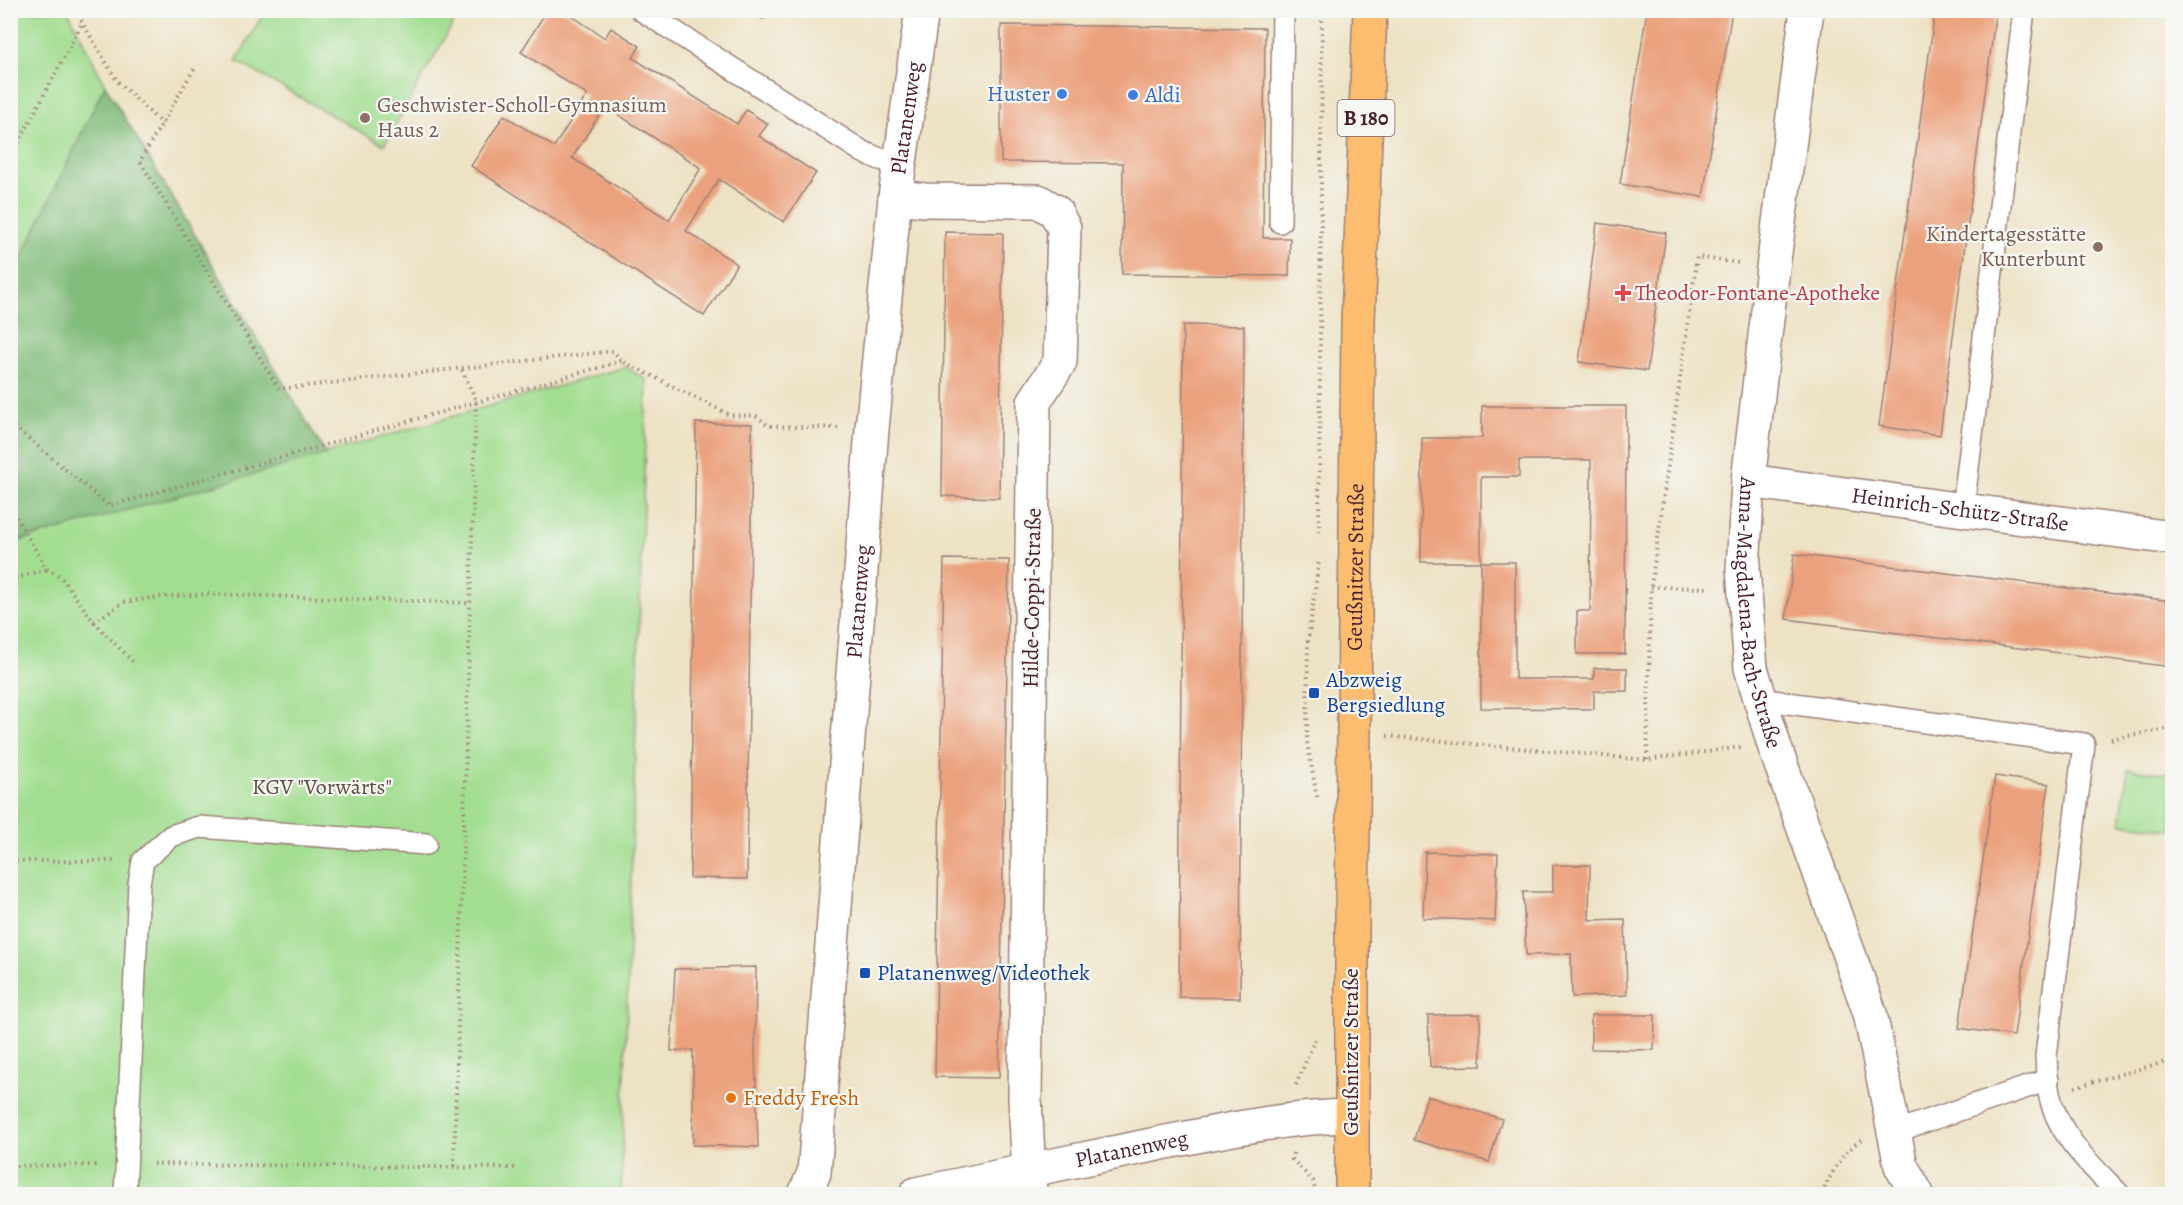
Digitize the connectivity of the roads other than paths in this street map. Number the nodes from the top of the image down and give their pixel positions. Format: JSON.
{"nodes":[{"id":1,"x":642,"y":10,"type":"edge"},
{"id":2,"x":922,"y":10,"type":"edge"},
{"id":3,"x":1283,"y":10,"type":"edge"},
{"id":4,"x":1370,"y":10,"type":"edge"},
{"id":5,"x":1807,"y":10,"type":"edge"},
{"id":6,"x":2024,"y":10,"type":"edge"},
{"id":7,"x":900,"y":162,"type":"junction"},
{"id":8,"x":895,"y":196,"type":"junction"},
{"id":9,"x":1280,"y":222,"type":"dead end"},
{"id":10,"x":1748,"y":481,"type":"junction"},
{"id":11,"x":1963,"y":509,"type":"junction"},
{"id":12,"x":2172,"y":537,"type":"edge"},
{"id":13,"x":1760,"y":699,"type":"junction"},
{"id":14,"x":426,"y":844,"type":"dead end"},
{"id":15,"x":2048,"y":1087,"type":"junction"},
{"id":16,"x":1351,"y":1116,"type":"junction"},
{"id":17,"x":1894,"y":1132,"type":"junction"},
{"id":18,"x":1029,"y":1182,"type":"edge"},
{"id":19,"x":124,"y":1194,"type":"edge"},
{"id":20,"x":805,"y":1194,"type":"edge"},
{"id":21,"x":916,"y":1194,"type":"edge"},
{"id":22,"x":1352,"y":1194,"type":"edge"},
{"id":23,"x":1917,"y":1194,"type":"edge"},
{"id":24,"x":2119,"y":1194,"type":"edge"}],
"edges":[{"from":1,"to":7,"type":"lane"},
{"from":2,"to":7,"type":"street","name":"Platanenweg"},
{"from":3,"to":9,"type":"lane"},
{"from":4,"to":16,"type":"main road","name":"Geußnitzer Straße","number":"B 180"},
{"from":5,"to":10,"type":"street","name":"Anna-Magdalena-Bach-Straße"},
{"from":6,"to":11,"type":"lane"},
{"from":7,"to":8,"type":"street","name":"Platanenweg"},
{"from":8,"to":18,"type":"street","name":"Hilde-Coppi-Straße"},
{"from":8,"to":20,"type":"street","name":"Platanenweg"},
{"from":10,"to":11,"type":"street","name":"Heinrich-Schütz-Straße"},
{"from":10,"to":13,"type":"street","name":"Anna-Magdalena-Bach-Straße"},
{"from":11,"to":12,"type":"street","name":"Heinrich-Schütz-Straße"},
{"from":13,"to":15,"type":"lane"},
{"from":13,"to":17,"type":"street","name":"Anna-Magdalena-Bach-Straße"},
{"from":14,"to":19,"type":"lane"},
{"from":15,"to":17,"type":"lane"},
{"from":15,"to":24,"type":"lane"},
{"from":16,"to":18,"type":"street","name":"Platanenweg"},
{"from":16,"to":22,"type":"main road","name":"Geußnitzer Straße","number":"B 180"},
{"from":17,"to":23,"type":"street","name":"Anna-Magdalena-Bach-Straße"},
{"from":18,"to":21,"type":"street","name":"Platanenweg"}]}
